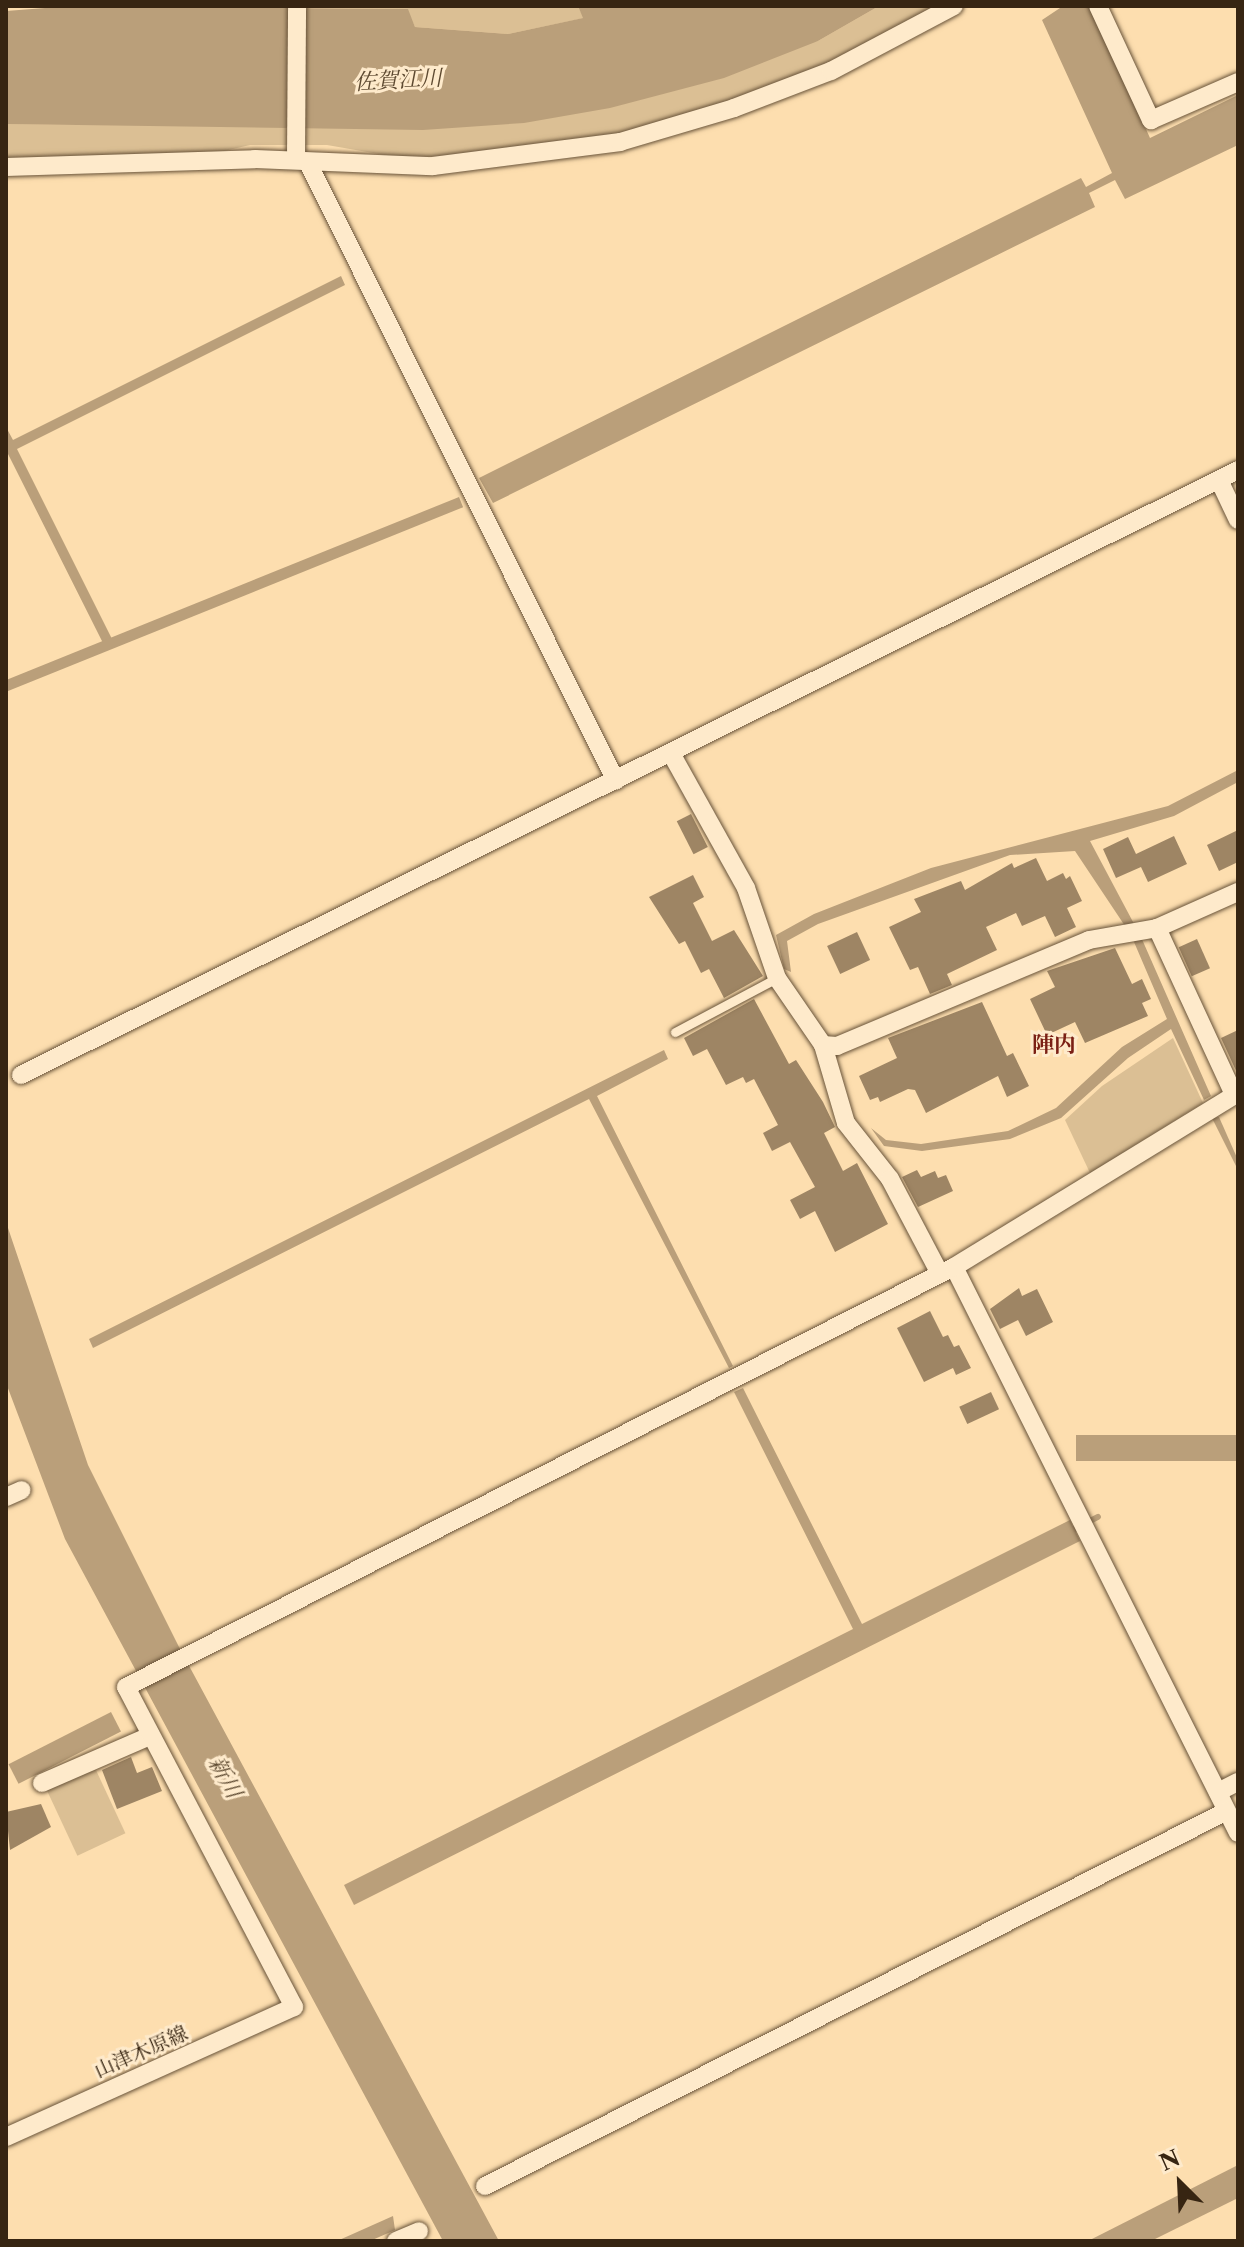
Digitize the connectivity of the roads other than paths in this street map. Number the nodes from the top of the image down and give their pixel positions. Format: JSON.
{"nodes":[{"id":1,"x":297,"y":6,"type":"edge"},
{"id":2,"x":954,"y":6,"type":"edge"},
{"id":3,"x":1098,"y":6,"type":"edge"},
{"id":4,"x":1238,"y":82,"type":"edge"},
{"id":5,"x":302,"y":161,"type":"junction"},
{"id":6,"x":6,"y":167,"type":"edge"},
{"id":7,"x":1238,"y":470,"type":"edge"},
{"id":8,"x":1219,"y":480,"type":"junction"},
{"id":9,"x":1238,"y":520,"type":"edge"},
{"id":10,"x":672,"y":755,"type":"junction"},
{"id":11,"x":616,"y":781,"type":"junction"},
{"id":12,"x":1238,"y":892,"type":"edge"},
{"id":13,"x":1142,"y":931,"type":"junction"},
{"id":14,"x":777,"y":978,"type":"junction"},
{"id":15,"x":675,"y":1032,"type":"dead end"},
{"id":16,"x":823,"y":1045,"type":"junction"},
{"id":17,"x":21,"y":1075,"type":"dead end"},
{"id":18,"x":1236,"y":1094,"type":"edge"},
{"id":19,"x":947,"y":1271,"type":"junction"},
{"id":20,"x":150,"y":1736,"type":"junction"},
{"id":21,"x":1238,"y":1782,"type":"edge"},
{"id":22,"x":42,"y":1783,"type":"dead end"},
{"id":23,"x":1218,"y":1792,"type":"junction"},
{"id":24,"x":1227,"y":1811,"type":"junction"},
{"id":25,"x":1238,"y":1833,"type":"edge"},
{"id":26,"x":6,"y":2137,"type":"edge"},
{"id":27,"x":485,"y":2186,"type":"dead end"},
{"id":28,"x":419,"y":2231,"type":"dead end"},
{"id":29,"x":396,"y":2241,"type":"edge"}],
"edges":[{"from":1,"to":5,"type":"street"},
{"from":2,"to":5,"type":"street"},
{"from":3,"to":4,"type":"street"},
{"from":5,"to":6,"type":"street"},
{"from":5,"to":11,"type":"street"},
{"from":7,"to":8,"type":"street"},
{"from":8,"to":9,"type":"street"},
{"from":8,"to":10,"type":"street"},
{"from":10,"to":11,"type":"street"},
{"from":10,"to":14,"type":"street"},
{"from":11,"to":17,"type":"street"},
{"from":12,"to":13,"type":"street"},
{"from":13,"to":16,"type":"street"},
{"from":13,"to":18,"type":"street"},
{"from":14,"to":15,"type":"lane"},
{"from":14,"to":16,"type":"street"},
{"from":16,"to":19,"type":"street"},
{"from":18,"to":19,"type":"street"},
{"from":19,"to":20,"type":"street"},
{"from":19,"to":23,"type":"street"},
{"from":20,"to":22,"type":"street"},
{"from":20,"to":26,"type":"street","name":"山津木原線"},
{"from":21,"to":23,"type":"street"},
{"from":23,"to":24,"type":"street"},
{"from":24,"to":25,"type":"street"},
{"from":24,"to":27,"type":"street"},
{"from":28,"to":29,"type":"street"}]}
